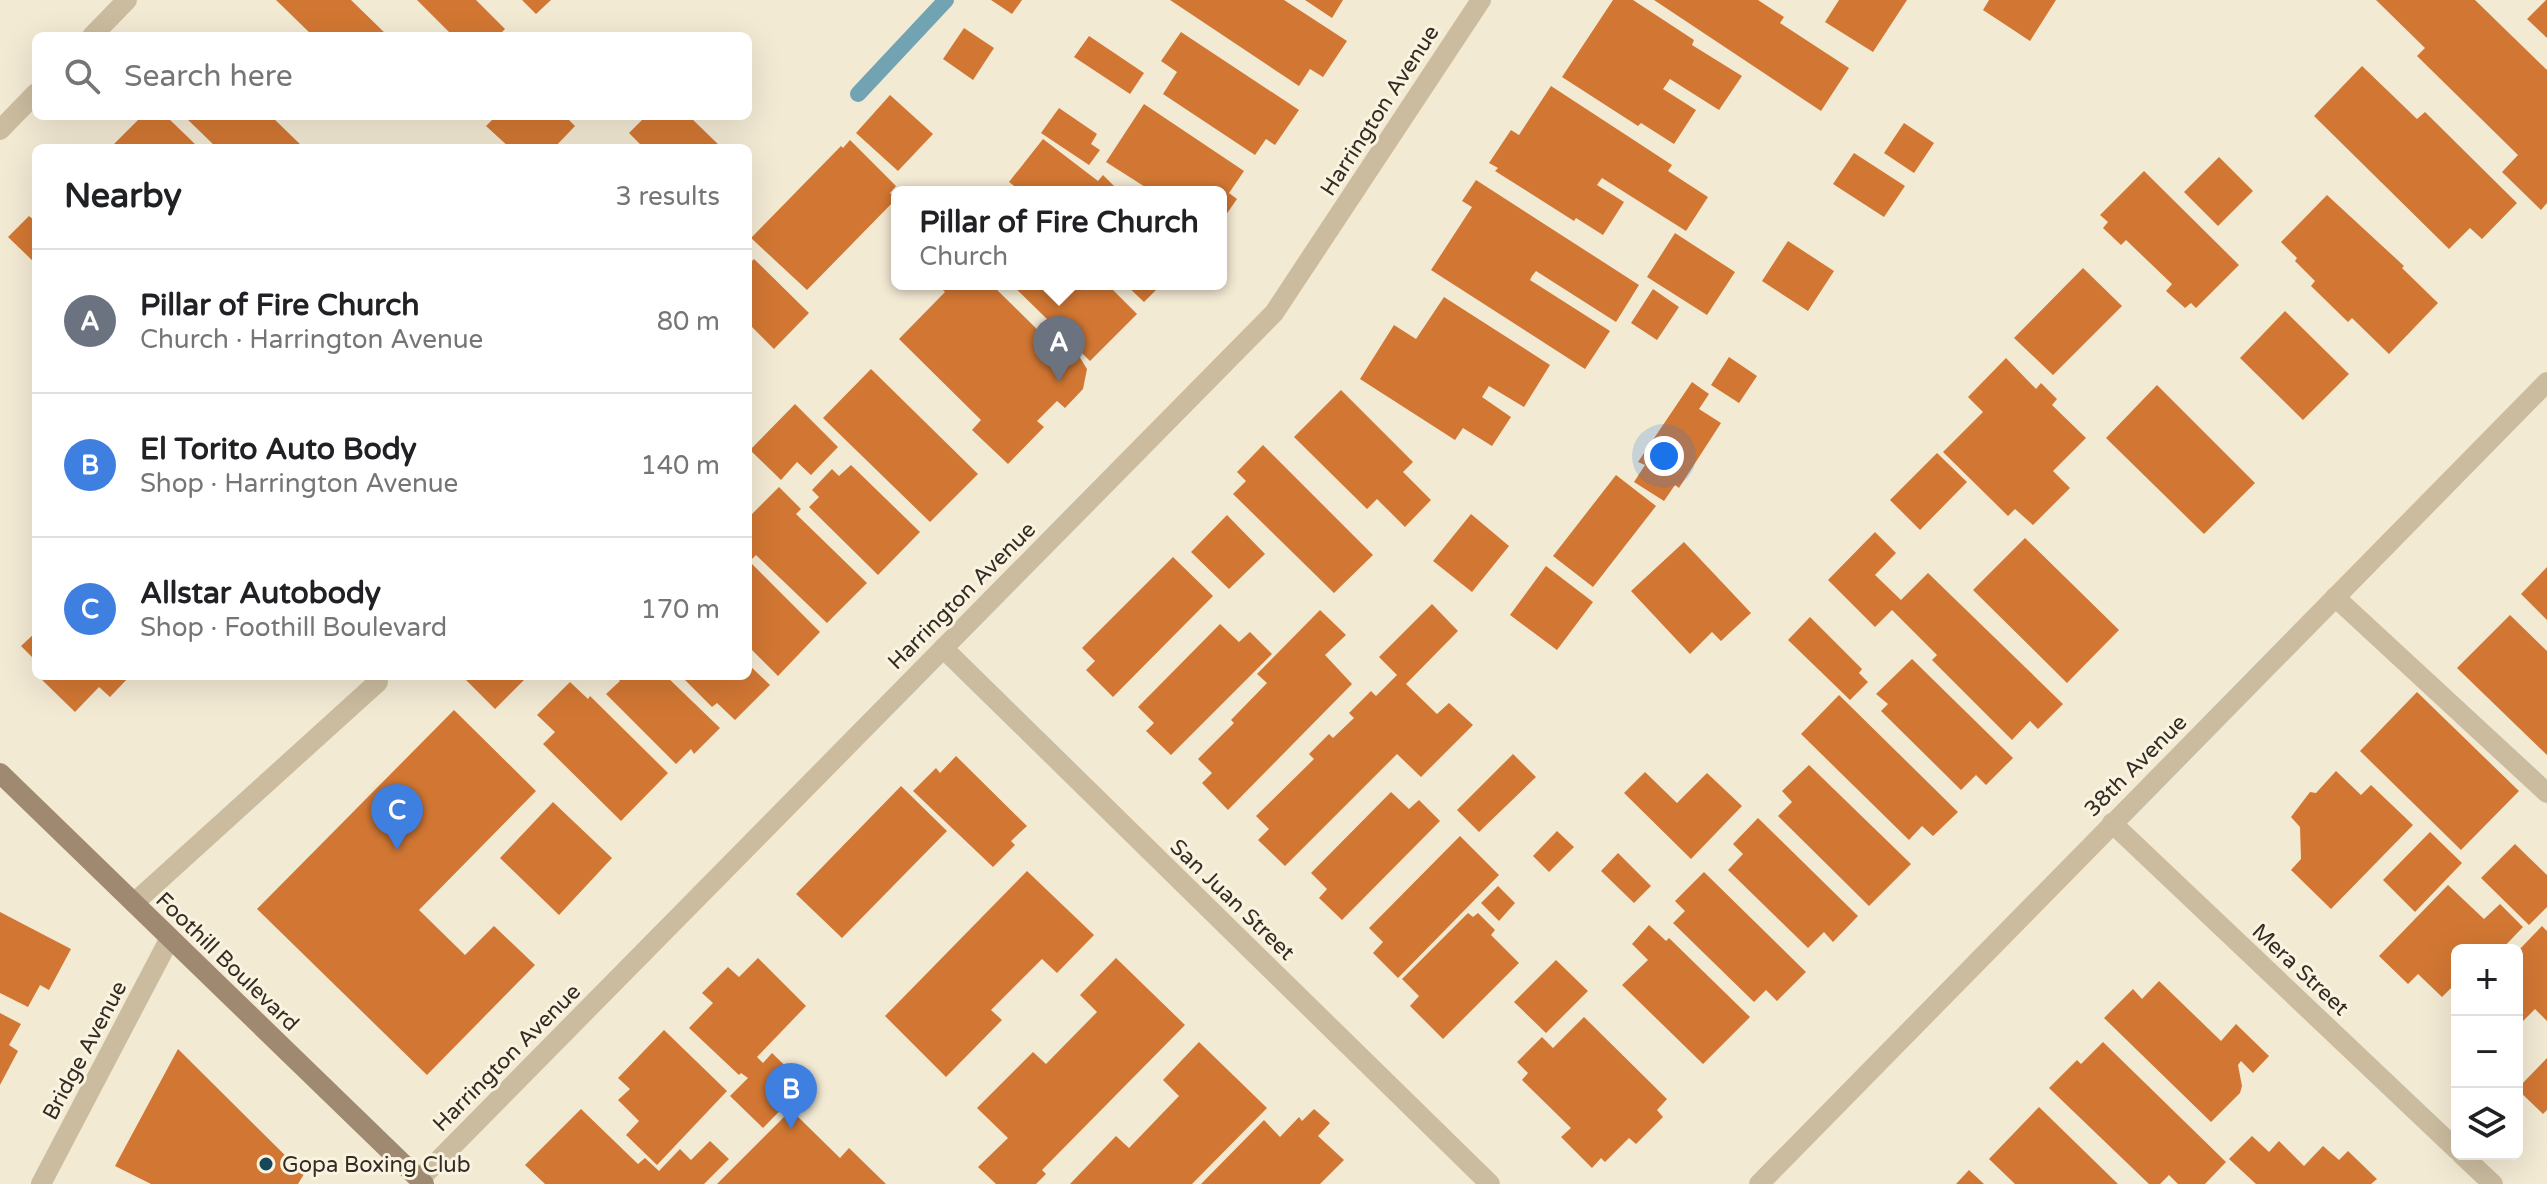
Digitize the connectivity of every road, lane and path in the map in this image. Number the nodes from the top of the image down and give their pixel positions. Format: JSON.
{"nodes":[{"id":1,"x":127,"y":0,"type":"edge"},
{"id":2,"x":1481,"y":0,"type":"edge"},
{"id":3,"x":96,"y":32,"type":"edge"},
{"id":4,"x":32,"y":97,"type":"edge"},
{"id":5,"x":0,"y":130,"type":"edge"},
{"id":6,"x":2547,"y":382,"type":"edge"},
{"id":7,"x":2335,"y":597,"type":"junction"},
{"id":8,"x":943,"y":648,"type":"junction"},
{"id":9,"x":378,"y":682,"type":"dead end"},
{"id":10,"x":0,"y":773,"type":"edge"},
{"id":11,"x":2547,"y":793,"type":"edge"},
{"id":12,"x":2112,"y":823,"type":"junction"},
{"id":13,"x":134,"y":903,"type":"junction"},
{"id":14,"x":170,"y":938,"type":"junction"},
{"id":15,"x":2451,"y":1144,"type":"edge"},
{"id":16,"x":2468,"y":1160,"type":"edge"},
{"id":17,"x":421,"y":1182,"type":"edge"},
{"id":18,"x":41,"y":1184,"type":"edge"},
{"id":19,"x":1490,"y":1184,"type":"edge"},
{"id":20,"x":1759,"y":1184,"type":"edge"},
{"id":21,"x":2493,"y":1184,"type":"edge"}],
"edges":[{"from":1,"to":3,"type":"street"},
{"from":2,"to":8,"type":"street","name":"Harrington Avenue"},
{"from":4,"to":5,"type":"street"},
{"from":6,"to":7,"type":"street","name":"38th Avenue"},
{"from":7,"to":11,"type":"street"},
{"from":7,"to":12,"type":"street","name":"38th Avenue"},
{"from":8,"to":17,"type":"street","name":"Harrington Avenue"},
{"from":8,"to":19,"type":"street","name":"San Juan Street"},
{"from":9,"to":13,"type":"street"},
{"from":10,"to":13,"type":"main road","name":"Foothill Boulevard"},
{"from":12,"to":15,"type":"street","name":"Mera Street"},
{"from":12,"to":20,"type":"street","name":"38th Avenue"},
{"from":13,"to":14,"type":"main road","name":"Foothill Boulevard"},
{"from":14,"to":17,"type":"main road","name":"Foothill Boulevard"},
{"from":14,"to":18,"type":"street","name":"Bridge Avenue"},
{"from":16,"to":21,"type":"street","name":"Mera Street"}]}
